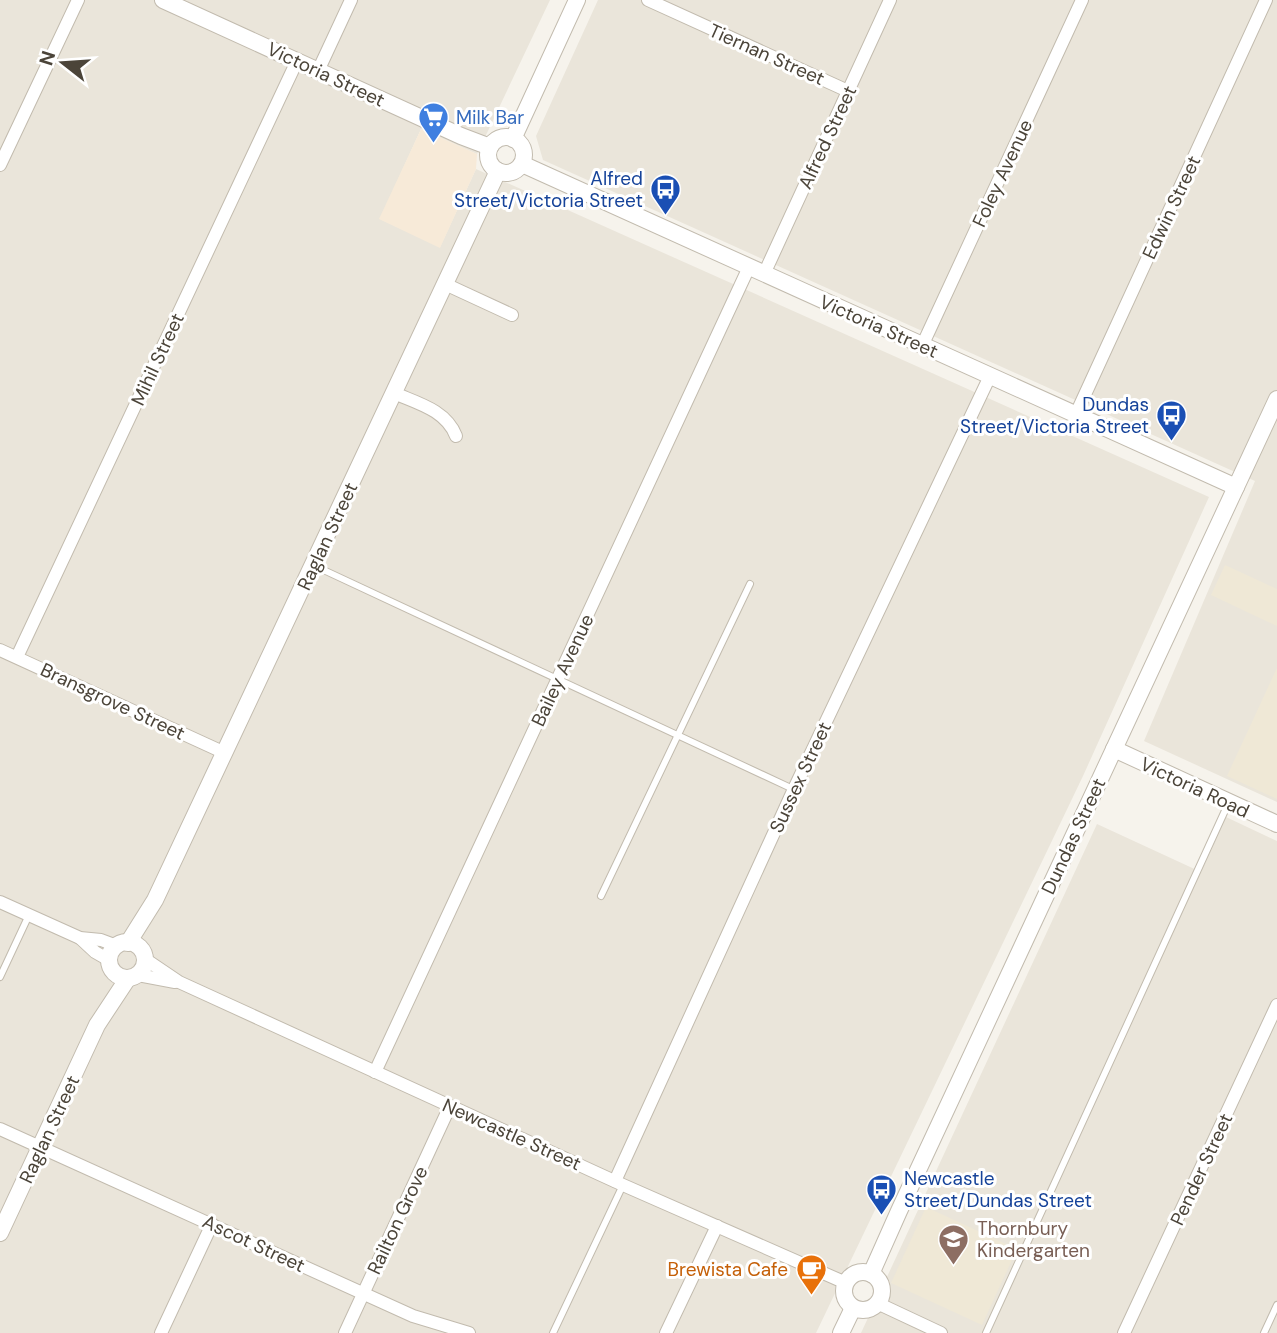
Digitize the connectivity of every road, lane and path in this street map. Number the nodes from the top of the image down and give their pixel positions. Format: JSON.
{"nodes":[{"id":1,"x":78,"y":0,"type":"edge"},
{"id":2,"x":163,"y":0,"type":"edge"},
{"id":3,"x":351,"y":0,"type":"edge"},
{"id":4,"x":577,"y":0,"type":"edge"},
{"id":5,"x":648,"y":0,"type":"edge"},
{"id":6,"x":890,"y":0,"type":"edge"},
{"id":7,"x":1082,"y":0,"type":"edge"},
{"id":8,"x":1266,"y":0,"type":"edge"},
{"id":9,"x":297,"y":61,"type":"junction"},
{"id":10,"x":318,"y":71,"type":"junction"},
{"id":11,"x":848,"y":91,"type":"junction"},
{"id":12,"x":513,"y":139,"type":"junction"},
{"id":13,"x":490,"y":147,"type":"junction"},
{"id":14,"x":522,"y":164,"type":"junction"},
{"id":15,"x":0,"y":165,"type":"edge"},
{"id":16,"x":498,"y":172,"type":"junction"},
{"id":17,"x":748,"y":267,"type":"junction"},
{"id":18,"x":764,"y":274,"type":"junction"},
{"id":19,"x":445,"y":284,"type":"junction"},
{"id":20,"x":512,"y":315,"type":"dead end"},
{"id":21,"x":922,"y":346,"type":"junction"},
{"id":22,"x":990,"y":376,"type":"junction"},
{"id":23,"x":394,"y":393,"type":"junction"},
{"id":24,"x":1277,"y":399,"type":"edge"},
{"id":25,"x":1076,"y":414,"type":"junction"},
{"id":26,"x":456,"y":436,"type":"dead end"},
{"id":27,"x":1236,"y":487,"type":"junction"},
{"id":28,"x":313,"y":565,"type":"junction"},
{"id":29,"x":750,"y":584,"type":"dead end"},
{"id":30,"x":0,"y":649,"type":"edge"},
{"id":31,"x":17,"y":657,"type":"junction"},
{"id":32,"x":558,"y":678,"type":"junction"},
{"id":33,"x":677,"y":736,"type":"junction"},
{"id":34,"x":1114,"y":749,"type":"junction"},
{"id":35,"x":225,"y":753,"type":"junction"},
{"id":36,"x":794,"y":789,"type":"junction"},
{"id":37,"x":1229,"y":802,"type":"junction"},
{"id":38,"x":1277,"y":824,"type":"edge"},
{"id":39,"x":601,"y":895,"type":"dead end"},
{"id":40,"x":0,"y":902,"type":"edge"},
{"id":41,"x":29,"y":915,"type":"junction"},
{"id":42,"x":127,"y":960,"type":"junction"},
{"id":43,"x":0,"y":977,"type":"edge"},
{"id":44,"x":1277,"y":1005,"type":"edge"},
{"id":45,"x":374,"y":1072,"type":"junction"},
{"id":46,"x":450,"y":1107,"type":"junction"},
{"id":47,"x":0,"y":1129,"type":"edge"},
{"id":48,"x":41,"y":1147,"type":"junction"},
{"id":49,"x":619,"y":1183,"type":"junction"},
{"id":50,"x":212,"y":1224,"type":"junction"},
{"id":51,"x":717,"y":1226,"type":"junction"},
{"id":52,"x":0,"y":1233,"type":"edge"},
{"id":53,"x":872,"y":1274,"type":"junction"},
{"id":54,"x":846,"y":1283,"type":"junction"},
{"id":55,"x":363,"y":1294,"type":"junction"},
{"id":56,"x":877,"y":1303,"type":"junction"},
{"id":57,"x":1277,"y":1305,"type":"edge"},
{"id":58,"x":853,"y":1308,"type":"junction"},
{"id":59,"x":161,"y":1333,"type":"edge"},
{"id":60,"x":345,"y":1333,"type":"edge"},
{"id":61,"x":469,"y":1333,"type":"edge"},
{"id":62,"x":553,"y":1333,"type":"edge"},
{"id":63,"x":666,"y":1333,"type":"edge"},
{"id":64,"x":841,"y":1333,"type":"edge"},
{"id":65,"x":941,"y":1333,"type":"edge"},
{"id":66,"x":986,"y":1333,"type":"edge"},
{"id":67,"x":1124,"y":1333,"type":"edge"},
{"id":68,"x":1264,"y":1333,"type":"edge"}],
"edges":[{"from":1,"to":15,"type":"street"},
{"from":2,"to":9,"type":"street","name":"Victoria Street"},
{"from":3,"to":10,"type":"street"},
{"from":4,"to":12,"type":"street"},
{"from":5,"to":11,"type":"street","name":"Tiernan Street"},
{"from":6,"to":11,"type":"street","name":"Alfred Street"},
{"from":7,"to":21,"type":"street","name":"Foley Avenue"},
{"from":8,"to":25,"type":"street","name":"Edwin Street"},
{"from":9,"to":10,"type":"street","name":"Victoria Street"},
{"from":9,"to":31,"type":"street","name":"Mihil Street"},
{"from":10,"to":13,"type":"street","name":"Victoria Street"},
{"from":11,"to":18,"type":"street","name":"Alfred Street"},
{"from":12,"to":13,"type":"street"},
{"from":12,"to":14,"type":"street"},
{"from":13,"to":16,"type":"street"},
{"from":14,"to":16,"type":"street"},
{"from":14,"to":17,"type":"street","name":"Victoria Street"},
{"from":16,"to":19,"type":"street","name":"Raglan Street"},
{"from":17,"to":18,"type":"street","name":"Victoria Street"},
{"from":17,"to":32,"type":"street","name":"Bailey Avenue"},
{"from":18,"to":21,"type":"street","name":"Victoria Street"},
{"from":19,"to":20,"type":"street"},
{"from":19,"to":23,"type":"street","name":"Raglan Street"},
{"from":21,"to":22,"type":"street","name":"Victoria Street"},
{"from":22,"to":25,"type":"street","name":"Victoria Street"},
{"from":22,"to":36,"type":"street","name":"Sussex Street"},
{"from":23,"to":26,"type":"street"},
{"from":23,"to":28,"type":"street","name":"Raglan Street"},
{"from":24,"to":27,"type":"street","name":"Dundas Street"},
{"from":25,"to":27,"type":"street","name":"Victoria Street"},
{"from":27,"to":34,"type":"street","name":"Dundas Street"},
{"from":28,"to":32,"type":"lane"},
{"from":28,"to":35,"type":"street","name":"Raglan Street"},
{"from":29,"to":33,"type":"lane"},
{"from":30,"to":31,"type":"street","name":"Bransgrove Street"},
{"from":31,"to":35,"type":"street","name":"Bransgrove Street"},
{"from":32,"to":33,"type":"lane"},
{"from":32,"to":45,"type":"street","name":"Bailey Avenue"},
{"from":33,"to":36,"type":"lane"},
{"from":33,"to":39,"type":"lane"},
{"from":34,"to":37,"type":"street","name":"Victoria Road"},
{"from":34,"to":53,"type":"street","name":"Dundas Street"},
{"from":35,"to":42,"type":"street","name":"Raglan Street"},
{"from":36,"to":49,"type":"street","name":"Sussex Street"},
{"from":37,"to":38,"type":"street","name":"Victoria Road"},
{"from":37,"to":66,"type":"lane"},
{"from":40,"to":41,"type":"street","name":"Newcastle Street"},
{"from":41,"to":42,"type":"street","name":"Newcastle Street"},
{"from":41,"to":43,"type":"lane"},
{"from":42,"to":45,"type":"street","name":"Newcastle Street"},
{"from":42,"to":48,"type":"street","name":"Raglan Street"},
{"from":44,"to":67,"type":"street","name":"Pender Street"},
{"from":45,"to":46,"type":"street","name":"Newcastle Street"},
{"from":46,"to":49,"type":"street","name":"Newcastle Street"},
{"from":46,"to":55,"type":"street","name":"Railton Grove"},
{"from":47,"to":48,"type":"street","name":"Ascot Street"},
{"from":48,"to":50,"type":"street","name":"Ascot Street"},
{"from":48,"to":52,"type":"street","name":"Raglan Street"},
{"from":49,"to":51,"type":"street","name":"Newcastle Street"},
{"from":49,"to":62,"type":"lane"},
{"from":50,"to":55,"type":"street","name":"Ascot Street"},
{"from":50,"to":59,"type":"street"},
{"from":51,"to":54,"type":"street","name":"Newcastle Street"},
{"from":51,"to":63,"type":"street"},
{"from":53,"to":54,"type":"street"},
{"from":53,"to":56,"type":"street"},
{"from":54,"to":58,"type":"street"},
{"from":55,"to":60,"type":"street","name":"Railton Grove"},
{"from":55,"to":61,"type":"street","name":"Ascot Street"},
{"from":56,"to":58,"type":"street"},
{"from":56,"to":65,"type":"street"},
{"from":57,"to":68,"type":"lane"},
{"from":58,"to":64,"type":"street"}]}
